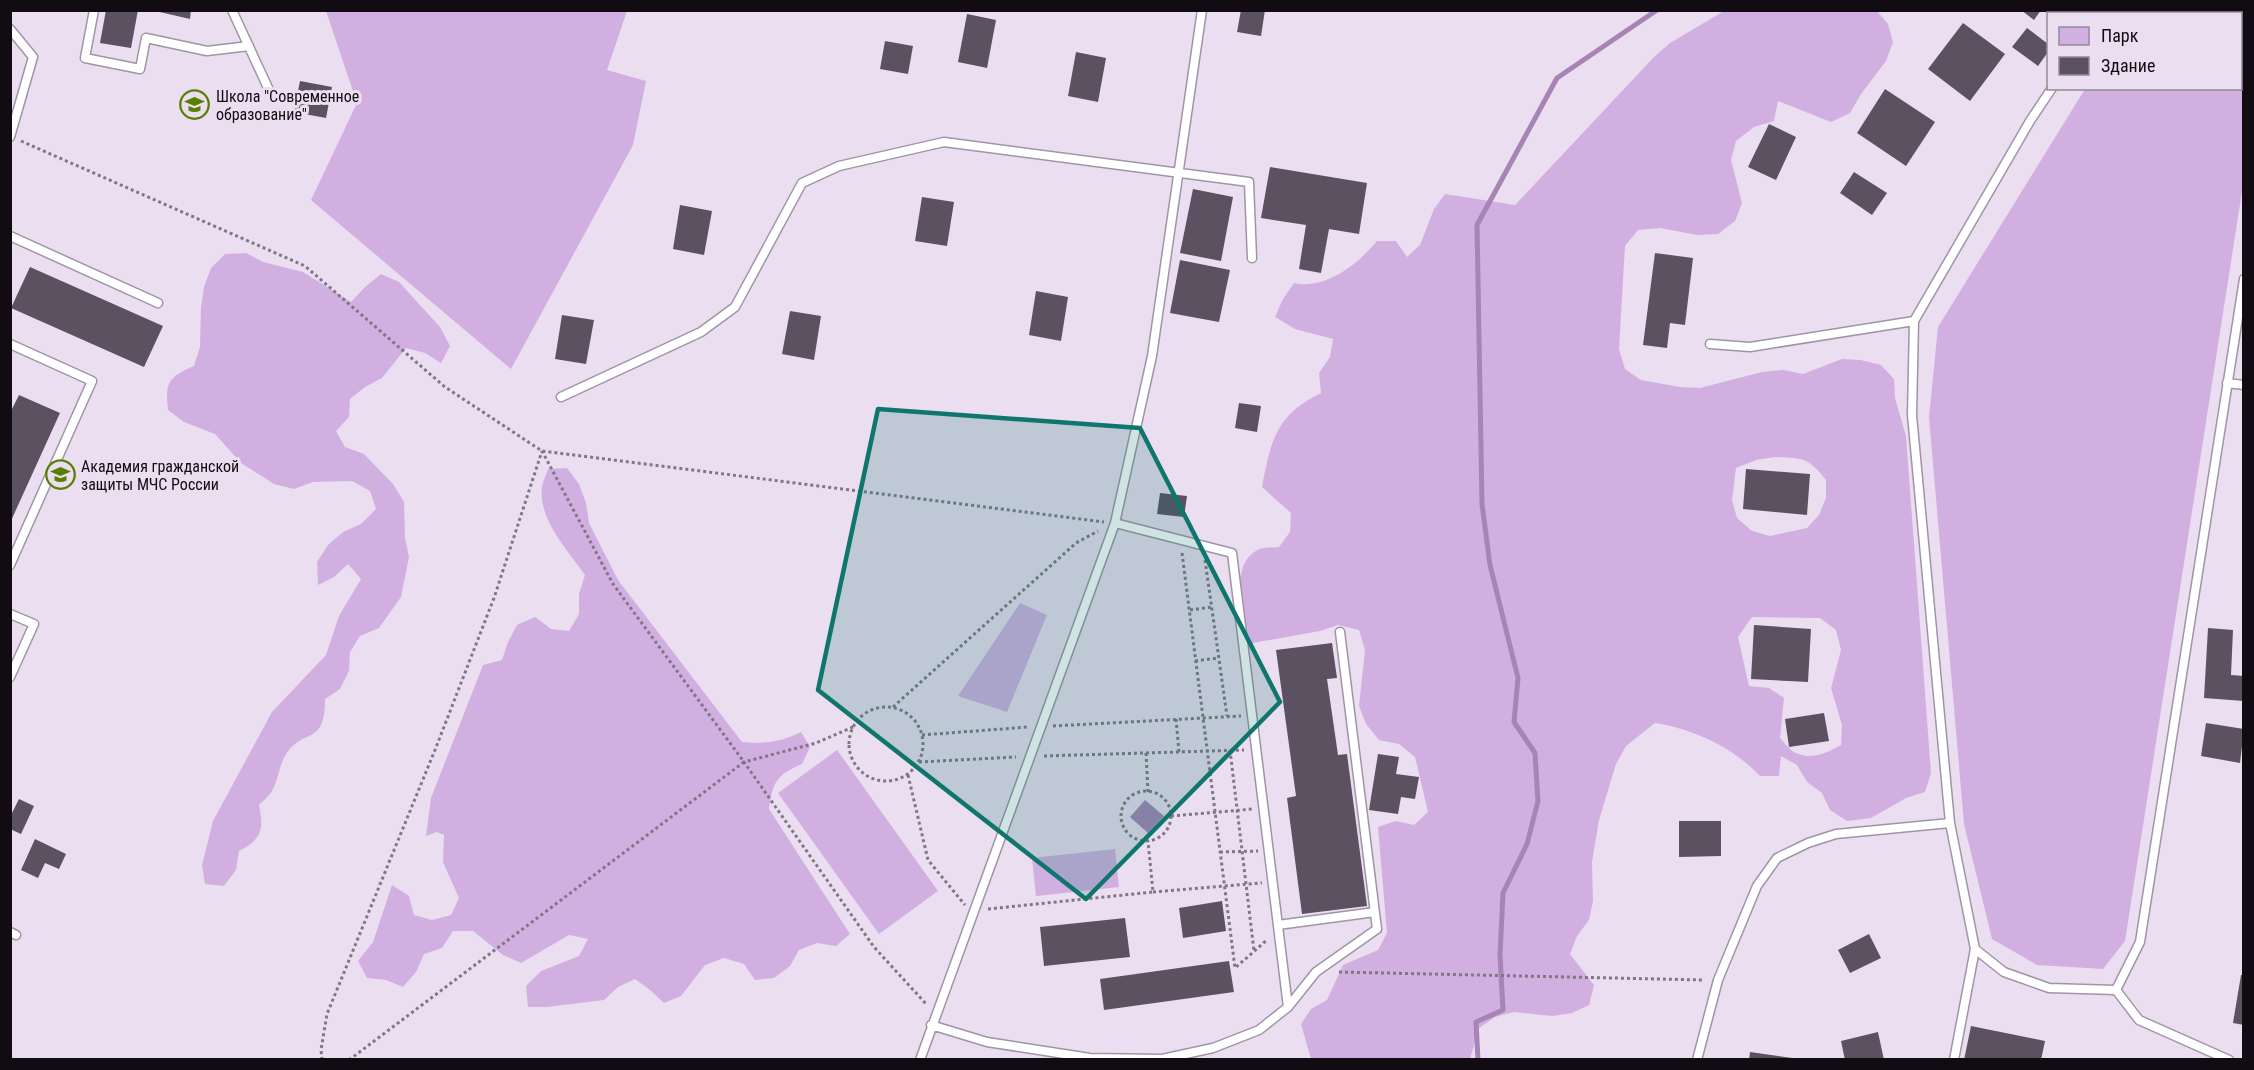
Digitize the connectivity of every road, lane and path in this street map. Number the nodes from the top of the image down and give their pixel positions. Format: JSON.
{"nodes":[{"id":1,"x":94,"y":10,"type":"edge"},
{"id":2,"x":232,"y":10,"type":"edge"},
{"id":3,"x":1202,"y":10,"type":"edge"},
{"id":4,"x":10,"y":29,"type":"edge"},
{"id":5,"x":249,"y":46,"type":"junction"},
{"id":6,"x":269,"y":90,"type":"dead end"},
{"id":7,"x":2051,"y":90,"type":"edge"},
{"id":8,"x":11,"y":137,"type":"edge"},
{"id":9,"x":1179,"y":173,"type":"junction"},
{"id":10,"x":10,"y":236,"type":"edge"},
{"id":11,"x":1252,"y":258,"type":"dead end"},
{"id":12,"x":2244,"y":279,"type":"edge"},
{"id":13,"x":158,"y":303,"type":"dead end"},
{"id":14,"x":1914,"y":321,"type":"junction"},
{"id":15,"x":10,"y":344,"type":"edge"},
{"id":16,"x":1710,"y":344,"type":"dead end"},
{"id":17,"x":2227,"y":383,"type":"junction"},
{"id":18,"x":2244,"y":386,"type":"edge"},
{"id":19,"x":561,"y":397,"type":"dead end"},
{"id":20,"x":542,"y":450,"type":"junction"},
{"id":21,"x":1115,"y":523,"type":"junction"},
{"id":22,"x":1180,"y":540,"type":"junction"},
{"id":23,"x":1203,"y":546,"type":"junction"},
{"id":24,"x":10,"y":565,"type":"edge"},
{"id":25,"x":1212,"y":607,"type":"junction"},
{"id":26,"x":1189,"y":610,"type":"junction"},
{"id":27,"x":10,"y":614,"type":"edge"},
{"id":28,"x":1341,"y":632,"type":"dead end"},
{"id":29,"x":1218,"y":658,"type":"junction"},
{"id":30,"x":1196,"y":661,"type":"junction"},
{"id":31,"x":10,"y":677,"type":"edge"},
{"id":32,"x":893,"y":707,"type":"junction"},
{"id":33,"x":1252,"y":715,"type":"junction"},
{"id":34,"x":1227,"y":716,"type":"junction"},
{"id":35,"x":1203,"y":718,"type":"junction"},
{"id":36,"x":1176,"y":719,"type":"junction"},
{"id":37,"x":1042,"y":726,"type":"junction"},
{"id":38,"x":853,"y":727,"type":"junction"},
{"id":39,"x":922,"y":735,"type":"junction"},
{"id":40,"x":1230,"y":750,"type":"junction"},
{"id":41,"x":1256,"y":750,"type":"junction"},
{"id":42,"x":1207,"y":751,"type":"junction"},
{"id":43,"x":1179,"y":752,"type":"junction"},
{"id":44,"x":1146,"y":753,"type":"junction"},
{"id":45,"x":1031,"y":756,"type":"junction"},
{"id":46,"x":744,"y":762,"type":"junction"},
{"id":47,"x":919,"y":762,"type":"junction"},
{"id":48,"x":908,"y":776,"type":"junction"},
{"id":49,"x":1148,"y":792,"type":"junction"},
{"id":50,"x":1263,"y":808,"type":"junction"},
{"id":51,"x":1237,"y":810,"type":"junction"},
{"id":52,"x":1215,"y":812,"type":"junction"},
{"id":53,"x":1171,"y":816,"type":"junction"},
{"id":54,"x":1950,"y":823,"type":"junction"},
{"id":55,"x":1148,"y":841,"type":"junction"},
{"id":56,"x":1269,"y":850,"type":"junction"},
{"id":57,"x":1220,"y":852,"type":"junction"},
{"id":58,"x":1242,"y":852,"type":"junction"},
{"id":59,"x":1272,"y":882,"type":"junction"},
{"id":60,"x":1246,"y":883,"type":"junction"},
{"id":61,"x":1225,"y":884,"type":"junction"},
{"id":62,"x":1153,"y":892,"type":"junction"},
{"id":63,"x":975,"y":910,"type":"junction"},
{"id":64,"x":1375,"y":912,"type":"junction"},
{"id":65,"x":1278,"y":927,"type":"junction"},
{"id":66,"x":1975,"y":949,"type":"junction"},
{"id":67,"x":1254,"y":951,"type":"junction"},
{"id":68,"x":1316,"y":972,"type":"junction"},
{"id":69,"x":1718,"y":980,"type":"junction"},
{"id":70,"x":2116,"y":990,"type":"junction"},
{"id":71,"x":1288,"y":1007,"type":"junction"},
{"id":72,"x":935,"y":1014,"type":"junction"},
{"id":73,"x":931,"y":1025,"type":"junction"},
{"id":74,"x":322,"y":1059,"type":"edge"},
{"id":75,"x":349,"y":1059,"type":"edge"},
{"id":76,"x":920,"y":1059,"type":"edge"},
{"id":77,"x":1697,"y":1059,"type":"edge"},
{"id":78,"x":1954,"y":1059,"type":"edge"},
{"id":79,"x":2229,"y":1059,"type":"edge"}],
"edges":[{"from":1,"to":5,"type":"lane"},
{"from":2,"to":5,"type":"lane"},
{"from":3,"to":9,"type":"lane"},
{"from":4,"to":8,"type":"lane"},
{"from":5,"to":6,"type":"lane"},
{"from":7,"to":14,"type":"lane"},
{"from":8,"to":20,"type":"path"},
{"from":9,"to":11,"type":"lane"},
{"from":9,"to":19,"type":"lane"},
{"from":9,"to":21,"type":"lane"},
{"from":10,"to":13,"type":"lane"},
{"from":12,"to":17,"type":"lane"},
{"from":14,"to":16,"type":"lane"},
{"from":14,"to":54,"type":"lane"},
{"from":15,"to":24,"type":"lane"},
{"from":17,"to":18,"type":"lane"},
{"from":17,"to":70,"type":"lane"},
{"from":20,"to":21,"type":"path"},
{"from":20,"to":46,"type":"path"},
{"from":20,"to":74,"type":"path"},
{"from":21,"to":22,"type":"lane"},
{"from":21,"to":32,"type":"path"},
{"from":21,"to":37,"type":"lane"},
{"from":22,"to":23,"type":"lane"},
{"from":22,"to":26,"type":"path"},
{"from":23,"to":25,"type":"path"},
{"from":23,"to":33,"type":"lane"},
{"from":25,"to":26,"type":"path"},
{"from":25,"to":29,"type":"path"},
{"from":26,"to":30,"type":"path"},
{"from":27,"to":31,"type":"lane"},
{"from":28,"to":64,"type":"lane"},
{"from":29,"to":30,"type":"path"},
{"from":29,"to":34,"type":"path"},
{"from":30,"to":35,"type":"path"},
{"from":32,"to":38,"type":"path"},
{"from":32,"to":39,"type":"path"},
{"from":33,"to":34,"type":"path"},
{"from":33,"to":41,"type":"lane"},
{"from":34,"to":35,"type":"path"},
{"from":35,"to":36,"type":"path"},
{"from":35,"to":42,"type":"path"},
{"from":36,"to":37,"type":"path"},
{"from":36,"to":43,"type":"path"},
{"from":37,"to":39,"type":"path"},
{"from":37,"to":45,"type":"lane"},
{"from":38,"to":46,"type":"path"},
{"from":38,"to":48,"type":"path"},
{"from":39,"to":47,"type":"path"},
{"from":40,"to":41,"type":"path"},
{"from":40,"to":42,"type":"path"},
{"from":40,"to":51,"type":"path"},
{"from":41,"to":50,"type":"lane"},
{"from":42,"to":43,"type":"path"},
{"from":42,"to":52,"type":"path"},
{"from":43,"to":44,"type":"path"},
{"from":44,"to":45,"type":"path"},
{"from":44,"to":49,"type":"path"},
{"from":45,"to":47,"type":"path"},
{"from":45,"to":63,"type":"lane"},
{"from":46,"to":72,"type":"path"},
{"from":46,"to":75,"type":"path"},
{"from":47,"to":48,"type":"path"},
{"from":48,"to":63,"type":"path"},
{"from":49,"to":53,"type":"path"},
{"from":49,"to":55,"type":"path"},
{"from":50,"to":51,"type":"path"},
{"from":50,"to":56,"type":"lane"},
{"from":51,"to":52,"type":"path"},
{"from":51,"to":58,"type":"path"},
{"from":52,"to":53,"type":"path"},
{"from":52,"to":57,"type":"path"},
{"from":53,"to":55,"type":"path"},
{"from":54,"to":66,"type":"lane"},
{"from":54,"to":69,"type":"lane"},
{"from":55,"to":62,"type":"path"},
{"from":56,"to":58,"type":"path"},
{"from":56,"to":59,"type":"lane"},
{"from":57,"to":58,"type":"path"},
{"from":57,"to":61,"type":"path"},
{"from":58,"to":60,"type":"path"},
{"from":59,"to":60,"type":"path"},
{"from":59,"to":65,"type":"lane"},
{"from":60,"to":61,"type":"path"},
{"from":60,"to":67,"type":"path"},
{"from":61,"to":62,"type":"path"},
{"from":61,"to":67,"type":"path"},
{"from":62,"to":63,"type":"path"},
{"from":63,"to":72,"type":"lane"},
{"from":64,"to":65,"type":"lane"},
{"from":64,"to":68,"type":"lane"},
{"from":65,"to":67,"type":"path"},
{"from":65,"to":71,"type":"lane"},
{"from":66,"to":70,"type":"lane"},
{"from":66,"to":78,"type":"lane"},
{"from":68,"to":69,"type":"path"},
{"from":68,"to":71,"type":"lane"},
{"from":69,"to":77,"type":"lane"},
{"from":70,"to":79,"type":"lane"},
{"from":71,"to":73,"type":"lane"},
{"from":72,"to":73,"type":"lane"},
{"from":73,"to":76,"type":"lane"}]}
